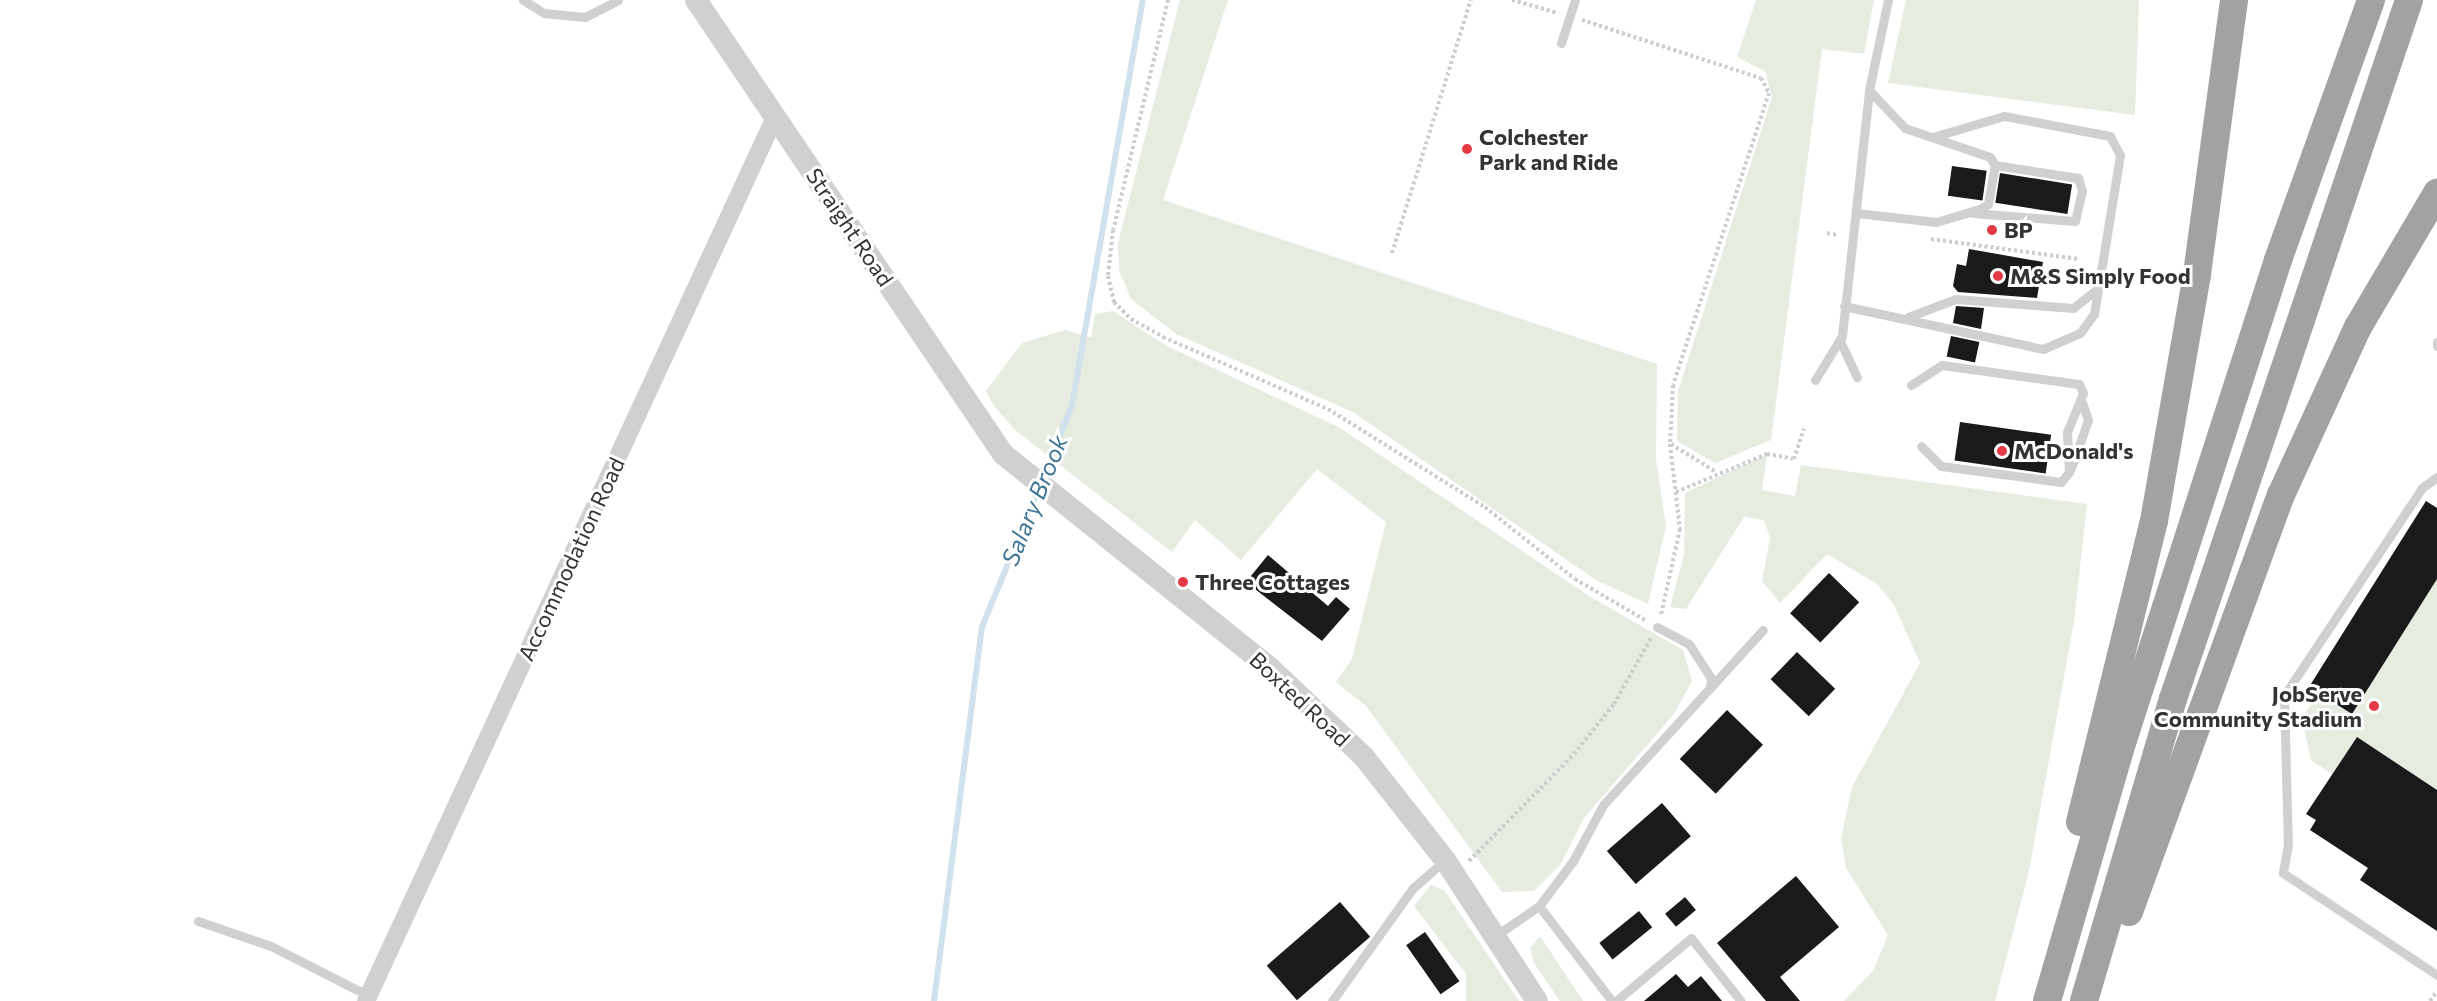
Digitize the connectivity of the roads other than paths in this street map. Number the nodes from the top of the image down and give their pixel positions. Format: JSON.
{"nodes":[{"id":1,"x":523,"y":0,"type":"edge"},
{"id":2,"x":618,"y":0,"type":"edge"},
{"id":3,"x":696,"y":0,"type":"edge"},
{"id":4,"x":1575,"y":0,"type":"edge"},
{"id":5,"x":1888,"y":0,"type":"edge"},
{"id":6,"x":2234,"y":0,"type":"edge"},
{"id":7,"x":2371,"y":0,"type":"edge"},
{"id":8,"x":2409,"y":0,"type":"edge"},
{"id":9,"x":1561,"y":43,"type":"dead end"},
{"id":10,"x":1869,"y":90,"type":"junction"},
{"id":11,"x":776,"y":117,"type":"junction"},
{"id":12,"x":1936,"y":136,"type":"junction"},
{"id":13,"x":1995,"y":165,"type":"junction"},
{"id":14,"x":2437,"y":193,"type":"edge"},
{"id":15,"x":1961,"y":212,"type":"junction"},
{"id":16,"x":1856,"y":213,"type":"junction"},
{"id":17,"x":2100,"y":286,"type":"junction"},
{"id":18,"x":1844,"y":306,"type":"junction"},
{"id":19,"x":1908,"y":317,"type":"junction"},
{"id":20,"x":1841,"y":338,"type":"junction"},
{"id":21,"x":1857,"y":377,"type":"dead end"},
{"id":22,"x":1815,"y":380,"type":"dead end"},
{"id":23,"x":1911,"y":385,"type":"dead end"},
{"id":24,"x":2082,"y":403,"type":"junction"},
{"id":25,"x":1921,"y":446,"type":"dead end"},
{"id":26,"x":1003,"y":454,"type":"joint"},
{"id":27,"x":2069,"y":472,"type":"junction"},
{"id":28,"x":2437,"y":477,"type":"edge"},
{"id":29,"x":1657,"y":627,"type":"road end"},
{"id":30,"x":1763,"y":630,"type":"dead end"},
{"id":31,"x":1710,"y":688,"type":"junction"},
{"id":32,"x":1445,"y":860,"type":"junction"},
{"id":33,"x":1539,"y":906,"type":"junction"},
{"id":34,"x":198,"y":921,"type":"dead end"},
{"id":35,"x":1495,"y":936,"type":"junction"},
{"id":36,"x":2437,"y":975,"type":"edge"},
{"id":37,"x":368,"y":999,"type":"edge"},
{"id":38,"x":1332,"y":1001,"type":"edge"},
{"id":39,"x":1537,"y":1001,"type":"edge"},
{"id":40,"x":1614,"y":1001,"type":"edge"},
{"id":41,"x":1742,"y":1001,"type":"edge"},
{"id":42,"x":2036,"y":1001,"type":"edge"},
{"id":43,"x":2047,"y":1001,"type":"edge"},
{"id":44,"x":2085,"y":1001,"type":"edge"},
{"id":45,"x":2098,"y":1001,"type":"edge"}],
"edges":[{"from":1,"to":2,"type":"lane"},
{"from":3,"to":11,"type":"street","name":"Straight Road"},
{"from":4,"to":9,"type":"lane"},
{"from":5,"to":10,"type":"lane"},
{"from":6,"to":42,"type":"highway"},
{"from":7,"to":43,"type":"highway"},
{"from":8,"to":44,"type":"highway"},
{"from":10,"to":12,"type":"lane"},
{"from":10,"to":16,"type":"lane"},
{"from":11,"to":26,"type":"street","name":"Straight Road"},
{"from":11,"to":37,"type":"street","name":"Accommodation Road"},
{"from":12,"to":13,"type":"lane"},
{"from":12,"to":17,"type":"lane"},
{"from":13,"to":15,"type":"lane"},
{"from":13,"to":15,"type":"lane"},
{"from":14,"to":45,"type":"highway"},
{"from":15,"to":16,"type":"lane"},
{"from":16,"to":18,"type":"lane"},
{"from":17,"to":19,"type":"lane"},
{"from":17,"to":19,"type":"lane"},
{"from":18,"to":19,"type":"lane"},
{"from":18,"to":20,"type":"lane"},
{"from":20,"to":21,"type":"lane"},
{"from":20,"to":22,"type":"lane"},
{"from":23,"to":24,"type":"lane"},
{"from":24,"to":27,"type":"lane"},
{"from":24,"to":27,"type":"lane"},
{"from":25,"to":27,"type":"lane"},
{"from":26,"to":32,"type":"street","name":"Boxted Road"},
{"from":28,"to":36,"type":"lane"},
{"from":29,"to":31,"type":"lane"},
{"from":30,"to":31,"type":"lane"},
{"from":31,"to":33,"type":"lane"},
{"from":32,"to":35,"type":"street","name":"Boxted Road"},
{"from":32,"to":38,"type":"lane"},
{"from":33,"to":35,"type":"lane"},
{"from":33,"to":40,"type":"lane"},
{"from":34,"to":37,"type":"lane"},
{"from":35,"to":39,"type":"street","name":"Boxted Road"},
{"from":40,"to":41,"type":"lane"}]}
